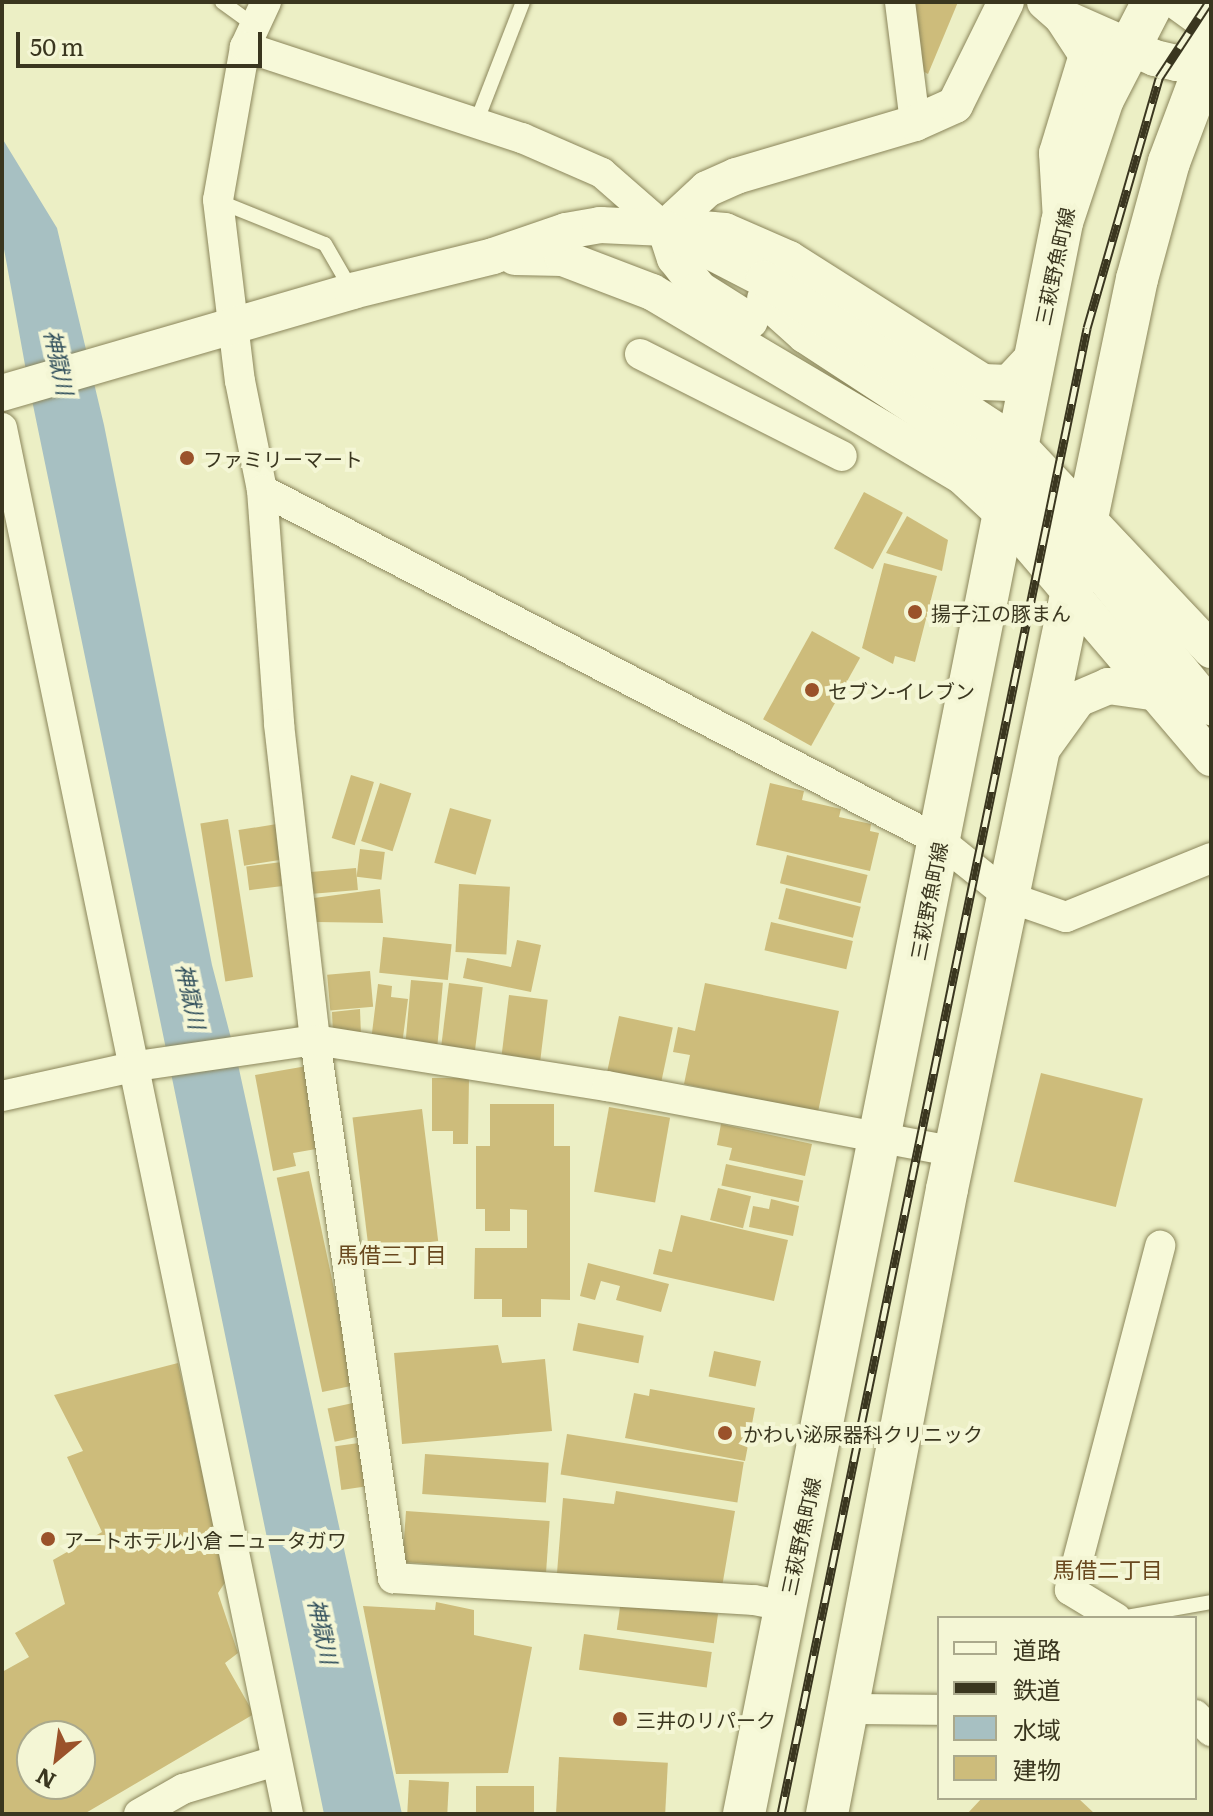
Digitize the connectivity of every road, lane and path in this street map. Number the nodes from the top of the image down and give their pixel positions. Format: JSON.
{"nodes":[{"id":1,"x":222,"y":2,"type":"edge"},
{"id":2,"x":523,"y":2,"type":"edge"},
{"id":3,"x":900,"y":2,"type":"edge"},
{"id":4,"x":1006,"y":2,"type":"edge"},
{"id":5,"x":1153,"y":2,"type":"edge"},
{"id":6,"x":1178,"y":2,"type":"edge"},
{"id":7,"x":1053,"y":10,"type":"edge"},
{"id":8,"x":255,"y":25,"type":"edge"},
{"id":9,"x":1126,"y":48,"type":"junction"},
{"id":10,"x":1209,"y":53,"type":"edge"},
{"id":11,"x":476,"y":123,"type":"junction"},
{"id":12,"x":915,"y":123,"type":"junction"},
{"id":13,"x":218,"y":200,"type":"junction"},
{"id":14,"x":1062,"y":222,"type":"junction"},
{"id":15,"x":665,"y":228,"type":"junction"},
{"id":16,"x":493,"y":256,"type":"junction"},
{"id":17,"x":352,"y":291,"type":"junction"},
{"id":18,"x":231,"y":327,"type":"junction"},
{"id":19,"x":640,"y":354,"type":"dead end"},
{"id":20,"x":1034,"y":356,"type":"junction"},
{"id":21,"x":11,"y":390,"type":"edge"},
{"id":22,"x":834,"y":397,"type":"junction"},
{"id":23,"x":2,"y":428,"type":"edge"},
{"id":24,"x":811,"y":440,"type":"junction"},
{"id":25,"x":842,"y":456,"type":"dead end"},
{"id":26,"x":936,"y":460,"type":"junction"},
{"id":27,"x":1011,"y":478,"type":"junction"},
{"id":28,"x":262,"y":490,"type":"junction"},
{"id":29,"x":1085,"y":534,"type":"junction"},
{"id":30,"x":1071,"y":592,"type":"junction"},
{"id":31,"x":1211,"y":650,"type":"edge"},
{"id":32,"x":1151,"y":692,"type":"junction"},
{"id":33,"x":1211,"y":707,"type":"edge"},
{"id":34,"x":1040,"y":754,"type":"junction"},
{"id":35,"x":1211,"y":758,"type":"edge"},
{"id":36,"x":940,"y":841,"type":"junction"},
{"id":37,"x":1211,"y":858,"type":"edge"},
{"id":38,"x":1011,"y":898,"type":"junction"},
{"id":39,"x":315,"y":1040,"type":"junction"},
{"id":40,"x":137,"y":1066,"type":"junction"},
{"id":41,"x":2,"y":1096,"type":"edge"},
{"id":42,"x":882,"y":1137,"type":"junction"},
{"id":43,"x":955,"y":1152,"type":"junction"},
{"id":44,"x":1160,"y":1246,"type":"dead end"},
{"id":45,"x":1211,"y":1602,"type":"edge"},
{"id":46,"x":786,"y":1606,"type":"junction"},
{"id":47,"x":1115,"y":1616,"type":"edge"},
{"id":48,"x":1130,"y":1616,"type":"edge"},
{"id":49,"x":848,"y":1709,"type":"junction"},
{"id":50,"x":937,"y":1710,"type":"edge"},
{"id":51,"x":276,"y":1761,"type":"junction"},
{"id":52,"x":139,"y":1814,"type":"edge"},
{"id":53,"x":288,"y":1814,"type":"edge"},
{"id":54,"x":744,"y":1814,"type":"edge"},
{"id":55,"x":827,"y":1814,"type":"edge"}],
"edges":[{"from":1,"to":8,"type":"lane"},
{"from":2,"to":11,"type":"lane"},
{"from":3,"to":12,"type":"street"},
{"from":4,"to":12,"type":"street"},
{"from":5,"to":9,"type":"main road","name":"三萩野魚町線"},
{"from":6,"to":10,"type":"street"},
{"from":7,"to":9,"type":"street"},
{"from":7,"to":14,"type":"street"},
{"from":8,"to":11,"type":"street"},
{"from":8,"to":13,"type":"street"},
{"from":9,"to":10,"type":"street"},
{"from":9,"to":14,"type":"main road","name":"三萩野魚町線"},
{"from":10,"to":29,"type":"main road"},
{"from":11,"to":15,"type":"street"},
{"from":12,"to":15,"type":"street"},
{"from":13,"to":17,"type":"lane"},
{"from":13,"to":18,"type":"street"},
{"from":14,"to":20,"type":"main road","name":"三萩野魚町線"},
{"from":15,"to":16,"type":"street"},
{"from":15,"to":20,"type":"street"},
{"from":15,"to":26,"type":"street"},
{"from":15,"to":27,"type":"street"},
{"from":16,"to":17,"type":"street"},
{"from":16,"to":22,"type":"street"},
{"from":17,"to":18,"type":"street"},
{"from":18,"to":21,"type":"street"},
{"from":18,"to":28,"type":"street"},
{"from":19,"to":24,"type":"street"},
{"from":20,"to":27,"type":"main road","name":"三萩野魚町線"},
{"from":22,"to":24,"type":"street"},
{"from":22,"to":26,"type":"street"},
{"from":23,"to":40,"type":"street"},
{"from":24,"to":25,"type":"street"},
{"from":26,"to":27,"type":"street"},
{"from":27,"to":29,"type":"street"},
{"from":27,"to":30,"type":"street"},
{"from":27,"to":36,"type":"main road","name":"三萩野魚町線"},
{"from":28,"to":36,"type":"street"},
{"from":28,"to":39,"type":"street"},
{"from":29,"to":30,"type":"main road"},
{"from":29,"to":31,"type":"street"},
{"from":29,"to":33,"type":"street"},
{"from":30,"to":32,"type":"street"},
{"from":30,"to":34,"type":"main road"},
{"from":32,"to":34,"type":"street"},
{"from":32,"to":35,"type":"street"},
{"from":34,"to":38,"type":"main road"},
{"from":36,"to":38,"type":"street"},
{"from":36,"to":42,"type":"main road","name":"三萩野魚町線"},
{"from":37,"to":38,"type":"street"},
{"from":38,"to":43,"type":"main road"},
{"from":39,"to":40,"type":"street"},
{"from":39,"to":42,"type":"street"},
{"from":39,"to":46,"type":"street"},
{"from":40,"to":41,"type":"street"},
{"from":40,"to":51,"type":"street"},
{"from":42,"to":43,"type":"street"},
{"from":42,"to":46,"type":"main road","name":"三萩野魚町線"},
{"from":43,"to":49,"type":"main road"},
{"from":44,"to":47,"type":"street"},
{"from":45,"to":48,"type":"lane"},
{"from":46,"to":54,"type":"main road","name":"三萩野魚町線"},
{"from":49,"to":50,"type":"street"},
{"from":49,"to":55,"type":"main road"},
{"from":51,"to":52,"type":"street"},
{"from":51,"to":53,"type":"street"}]}
